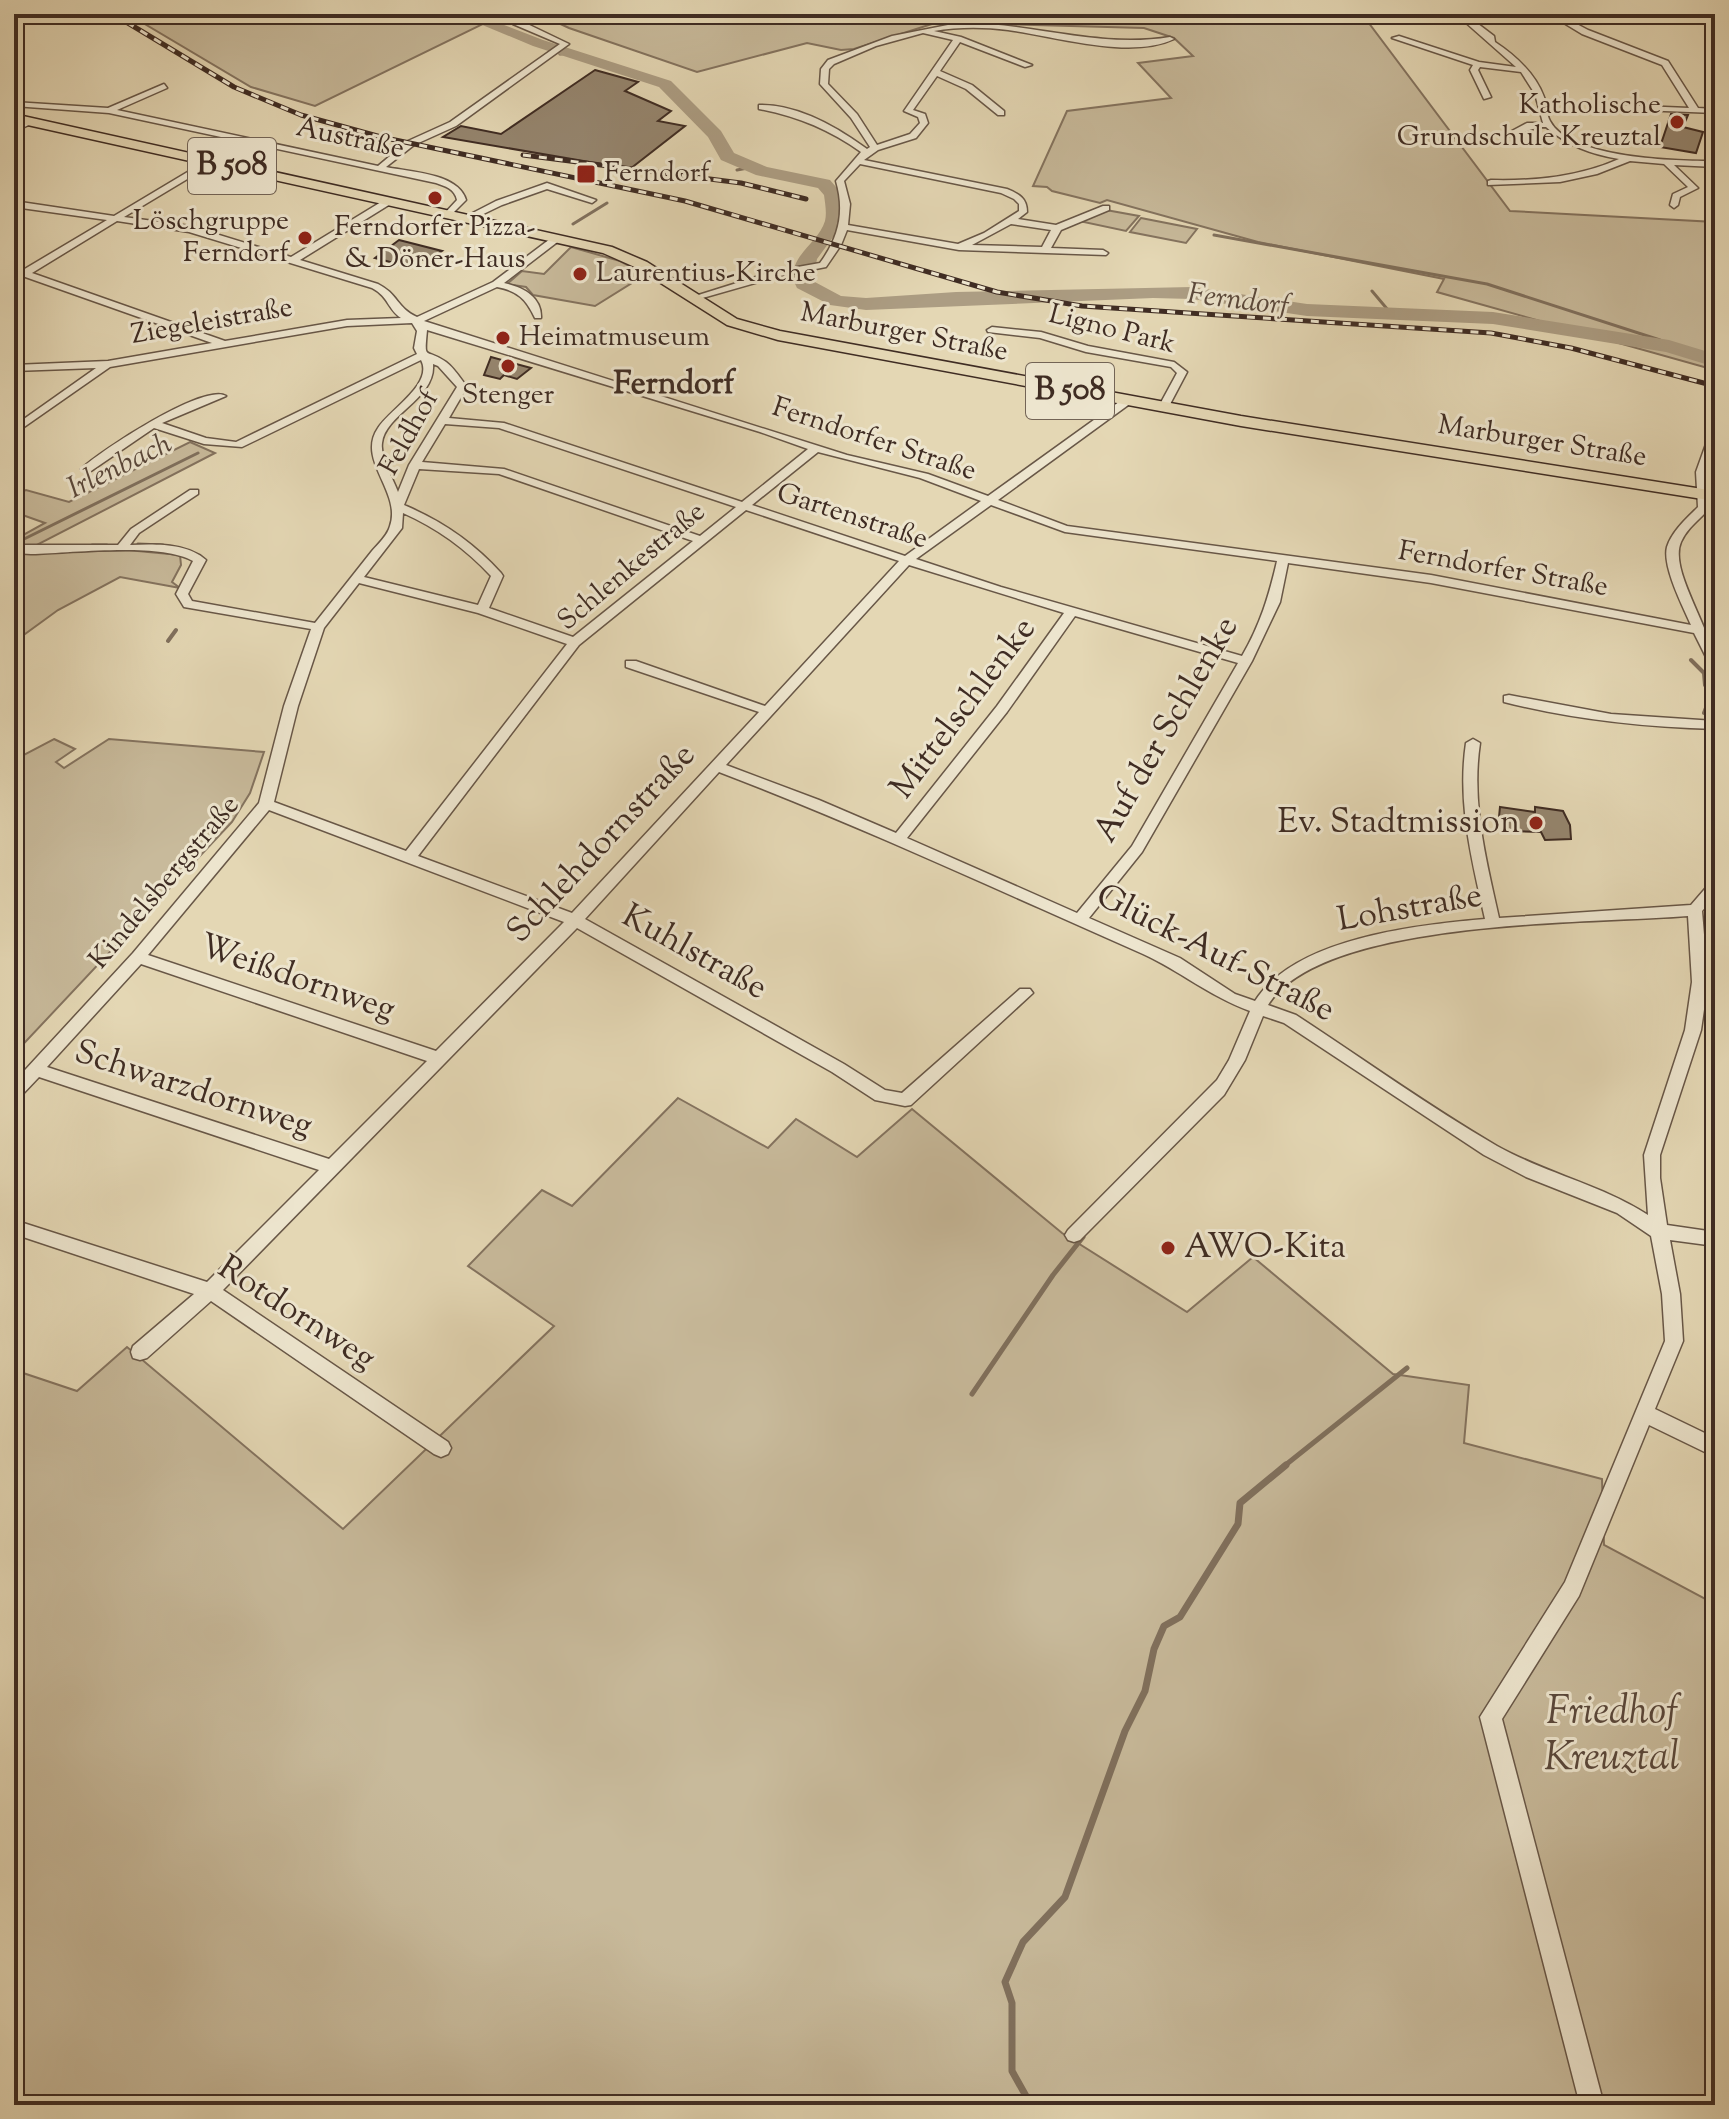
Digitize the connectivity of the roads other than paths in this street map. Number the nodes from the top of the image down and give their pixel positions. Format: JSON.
{"nodes":[{"id":1,"x":1553,"y":14,"type":"edge"},
{"id":2,"x":1701,"y":14,"type":"edge"},
{"id":3,"x":1457,"y":18,"type":"edge"},
{"id":4,"x":516,"y":22,"type":"dead end"},
{"id":5,"x":1715,"y":23,"type":"edge"},
{"id":6,"x":921,"y":30,"type":"junction"},
{"id":7,"x":1396,"y":38,"type":"dead end"},
{"id":8,"x":958,"y":39,"type":"junction"},
{"id":9,"x":1170,"y":39,"type":"dead end"},
{"id":10,"x":1478,"y":64,"type":"junction"},
{"id":11,"x":1028,"y":65,"type":"dead end"},
{"id":12,"x":1524,"y":70,"type":"junction"},
{"id":13,"x":935,"y":72,"type":"junction"},
{"id":14,"x":164,"y":86,"type":"dead end"},
{"id":15,"x":1487,"y":97,"type":"dead end"},
{"id":16,"x":14,"y":104,"type":"edge"},
{"id":17,"x":762,"y":107,"type":"dead end"},
{"id":18,"x":1617,"y":107,"type":"dead end"},
{"id":19,"x":1695,"y":110,"type":"junction"},
{"id":20,"x":109,"y":111,"type":"junction"},
{"id":21,"x":1715,"y":111,"type":"edge"},
{"id":22,"x":1001,"y":113,"type":"dead end"},
{"id":23,"x":14,"y":118,"type":"edge"},
{"id":24,"x":31,"y":122,"type":"junction"},
{"id":25,"x":1548,"y":125,"type":"junction"},
{"id":26,"x":14,"y":130,"type":"edge"},
{"id":27,"x":1513,"y":134,"type":"dead end"},
{"id":28,"x":871,"y":150,"type":"junction"},
{"id":29,"x":1627,"y":159,"type":"junction"},
{"id":30,"x":211,"y":161,"type":"junction"},
{"id":31,"x":857,"y":161,"type":"junction"},
{"id":32,"x":1667,"y":163,"type":"junction"},
{"id":33,"x":1715,"y":164,"type":"edge"},
{"id":34,"x":380,"y":168,"type":"junction"},
{"id":35,"x":1491,"y":183,"type":"dead end"},
{"id":36,"x":592,"y":200,"type":"dead end"},
{"id":37,"x":389,"y":201,"type":"junction"},
{"id":38,"x":14,"y":204,"type":"edge"},
{"id":39,"x":1674,"y":205,"type":"dead end"},
{"id":40,"x":1106,"y":208,"type":"dead end"},
{"id":41,"x":449,"y":214,"type":"junction"},
{"id":42,"x":468,"y":218,"type":"junction"},
{"id":43,"x":118,"y":219,"type":"junction"},
{"id":44,"x":1012,"y":221,"type":"junction"},
{"id":45,"x":844,"y":227,"type":"junction"},
{"id":46,"x":1057,"y":228,"type":"junction"},
{"id":47,"x":557,"y":238,"type":"junction"},
{"id":48,"x":959,"y":247,"type":"junction"},
{"id":49,"x":1045,"y":250,"type":"junction"},
{"id":50,"x":1103,"y":253,"type":"dead end"},
{"id":51,"x":293,"y":260,"type":"junction"},
{"id":52,"x":20,"y":271,"type":"edge"},
{"id":53,"x":496,"y":284,"type":"junction"},
{"id":54,"x":695,"y":299,"type":"junction"},
{"id":55,"x":538,"y":316,"type":"dead end"},
{"id":56,"x":417,"y":321,"type":"junction"},
{"id":57,"x":992,"y":330,"type":"dead end"},
{"id":58,"x":226,"y":344,"type":"junction"},
{"id":59,"x":421,"y":356,"type":"junction"},
{"id":60,"x":108,"y":364,"type":"junction"},
{"id":61,"x":14,"y":368,"type":"edge"},
{"id":62,"x":221,"y":396,"type":"dead end"},
{"id":63,"x":1127,"y":401,"type":"junction"},
{"id":64,"x":1163,"y":408,"type":"junction"},
{"id":65,"x":444,"y":421,"type":"junction"},
{"id":66,"x":153,"y":424,"type":"junction"},
{"id":67,"x":17,"y":427,"type":"edge"},
{"id":68,"x":1715,"y":433,"type":"edge"},
{"id":69,"x":816,"y":448,"type":"junction"},
{"id":70,"x":415,"y":465,"type":"junction"},
{"id":71,"x":87,"y":469,"type":"dead end"},
{"id":72,"x":194,"y":492,"type":"dead end"},
{"id":73,"x":1710,"y":495,"type":"edge"},
{"id":74,"x":985,"y":501,"type":"junction"},
{"id":75,"x":398,"y":506,"type":"junction"},
{"id":76,"x":743,"y":506,"type":"junction"},
{"id":77,"x":700,"y":540,"type":"junction"},
{"id":78,"x":122,"y":547,"type":"junction"},
{"id":79,"x":14,"y":549,"type":"edge"},
{"id":80,"x":907,"y":560,"type":"junction"},
{"id":81,"x":1283,"y":560,"type":"junction"},
{"id":82,"x":357,"y":579,"type":"junction"},
{"id":83,"x":482,"y":610,"type":"junction"},
{"id":84,"x":1072,"y":611,"type":"junction"},
{"id":85,"x":318,"y":627,"type":"junction"},
{"id":86,"x":1701,"y":631,"type":"junction"},
{"id":87,"x":575,"y":642,"type":"junction"},
{"id":88,"x":1246,"y":661,"type":"junction"},
{"id":89,"x":1715,"y":663,"type":"edge"},
{"id":90,"x":631,"y":664,"type":"dead end"},
{"id":91,"x":1509,"y":699,"type":"dead end"},
{"id":92,"x":768,"y":711,"type":"junction"},
{"id":93,"x":1715,"y":725,"type":"edge"},
{"id":94,"x":1473,"y":743,"type":"dead end"},
{"id":95,"x":716,"y":766,"type":"junction"},
{"id":96,"x":266,"y":804,"type":"junction"},
{"id":97,"x":899,"y":839,"type":"junction"},
{"id":98,"x":409,"y":857,"type":"junction"},
{"id":99,"x":1715,"y":887,"type":"edge"},
{"id":100,"x":1695,"y":910,"type":"junction"},
{"id":101,"x":1080,"y":919,"type":"junction"},
{"id":102,"x":575,"y":920,"type":"junction"},
{"id":103,"x":1493,"y":923,"type":"junction"},
{"id":104,"x":138,"y":957,"type":"junction"},
{"id":105,"x":1025,"y":993,"type":"dead end"},
{"id":106,"x":1260,"y":1008,"type":"junction"},
{"id":107,"x":437,"y":1058,"type":"junction"},
{"id":108,"x":37,"y":1070,"type":"junction"},
{"id":109,"x":14,"y":1093,"type":"edge"},
{"id":110,"x":331,"y":1167,"type":"junction"},
{"id":111,"x":14,"y":1227,"type":"edge"},
{"id":112,"x":1658,"y":1231,"type":"junction"},
{"id":113,"x":1074,"y":1235,"type":"dead end"},
{"id":114,"x":1715,"y":1239,"type":"edge"},
{"id":115,"x":210,"y":1291,"type":"junction"},
{"id":116,"x":140,"y":1352,"type":"dead end"},
{"id":117,"x":1644,"y":1413,"type":"junction"},
{"id":118,"x":441,"y":1448,"type":"dead end"},
{"id":119,"x":1715,"y":1448,"type":"edge"},
{"id":120,"x":1592,"y":2105,"type":"edge"}],
"edges":[{"from":1,"to":19,"type":"street"},
{"from":2,"to":5,"type":"street"},
{"from":3,"to":12,"type":"street"},
{"from":4,"to":34,"type":"street"},
{"from":6,"to":8,"type":"street"},
{"from":6,"to":9,"type":"street"},
{"from":6,"to":28,"type":"street"},
{"from":7,"to":10,"type":"street"},
{"from":8,"to":11,"type":"street"},
{"from":8,"to":13,"type":"street"},
{"from":10,"to":12,"type":"street"},
{"from":10,"to":15,"type":"street"},
{"from":12,"to":25,"type":"street"},
{"from":13,"to":22,"type":"street"},
{"from":13,"to":28,"type":"street"},
{"from":14,"to":20,"type":"street","name":"Austraße"},
{"from":16,"to":20,"type":"street","name":"Austraße"},
{"from":17,"to":28,"type":"street"},
{"from":18,"to":19,"type":"street"},
{"from":19,"to":21,"type":"street"},
{"from":20,"to":34,"type":"street","name":"Austraße"},
{"from":23,"to":24,"type":"main road","name":"Marburger Straße","number":"B 508"},
{"from":24,"to":26,"type":"street"},
{"from":24,"to":30,"type":"main road","name":"Marburger Straße","number":"B 508"},
{"from":25,"to":27,"type":"street"},
{"from":25,"to":29,"type":"street"},
{"from":28,"to":31,"type":"street"},
{"from":29,"to":32,"type":"street"},
{"from":29,"to":35,"type":"street"},
{"from":30,"to":37,"type":"main road","name":"Marburger Straße","number":"B 508"},
{"from":30,"to":43,"type":"street"},
{"from":31,"to":44,"type":"street"},
{"from":31,"to":45,"type":"street"},
{"from":32,"to":33,"type":"street"},
{"from":32,"to":39,"type":"street"},
{"from":34,"to":41,"type":"street","name":"Austraße"},
{"from":36,"to":42,"type":"street"},
{"from":37,"to":41,"type":"main road","name":"Marburger Straße","number":"B 508"},
{"from":37,"to":51,"type":"street"},
{"from":38,"to":43,"type":"street","name":"Ferndorfer Straße"},
{"from":40,"to":46,"type":"street"},
{"from":41,"to":42,"type":"main road","name":"Marburger Straße","number":"B 508"},
{"from":42,"to":47,"type":"main road","name":"Marburger Straße","number":"B 508"},
{"from":43,"to":51,"type":"street","name":"Ferndorfer Straße"},
{"from":43,"to":52,"type":"street"},
{"from":44,"to":46,"type":"street"},
{"from":44,"to":48,"type":"street"},
{"from":45,"to":48,"type":"street"},
{"from":45,"to":54,"type":"street"},
{"from":46,"to":49,"type":"street"},
{"from":47,"to":53,"type":"street"},
{"from":47,"to":54,"type":"main road","name":"Marburger Straße","number":"B 508"},
{"from":48,"to":49,"type":"street"},
{"from":49,"to":50,"type":"street"},
{"from":51,"to":56,"type":"street","name":"Ferndorfer Straße"},
{"from":52,"to":58,"type":"street"},
{"from":53,"to":55,"type":"street"},
{"from":53,"to":56,"type":"street"},
{"from":54,"to":63,"type":"main road","name":"Marburger Straße","number":"B 508"},
{"from":56,"to":58,"type":"street","name":"Ziegeleistraße"},
{"from":56,"to":59,"type":"street"},
{"from":56,"to":69,"type":"street","name":"Ferndorfer Straße"},
{"from":57,"to":64,"type":"street","name":"Ligno Park"},
{"from":58,"to":60,"type":"street","name":"Ziegeleistraße"},
{"from":59,"to":65,"type":"street","name":"Feldhof"},
{"from":59,"to":66,"type":"street"},
{"from":59,"to":75,"type":"street"},
{"from":60,"to":61,"type":"street","name":"Ziegeleistraße"},
{"from":60,"to":67,"type":"street"},
{"from":62,"to":66,"type":"street"},
{"from":63,"to":64,"type":"main road","name":"Marburger Straße","number":"B 508"},
{"from":63,"to":74,"type":"street","name":"Schlehdornstraße"},
{"from":64,"to":73,"type":"main road","name":"Marburger Straße","number":"B 508"},
{"from":65,"to":70,"type":"street","name":"Feldhof"},
{"from":65,"to":76,"type":"street","name":"Gartenstraße"},
{"from":66,"to":71,"type":"street"},
{"from":68,"to":73,"type":"street"},
{"from":69,"to":74,"type":"street","name":"Ferndorfer Straße"},
{"from":69,"to":76,"type":"street","name":"Schlenkestraße"},
{"from":70,"to":75,"type":"street","name":"Feldhof"},
{"from":70,"to":77,"type":"street"},
{"from":72,"to":78,"type":"street"},
{"from":73,"to":86,"type":"street"},
{"from":74,"to":80,"type":"street","name":"Schlehdornstraße"},
{"from":74,"to":81,"type":"street","name":"Ferndorfer Straße"},
{"from":75,"to":82,"type":"street","name":"Kindelsbergstraße"},
{"from":75,"to":83,"type":"street"},
{"from":76,"to":77,"type":"street","name":"Schlenkestraße"},
{"from":76,"to":80,"type":"street","name":"Gartenstraße"},
{"from":77,"to":87,"type":"street","name":"Schlenkestraße"},
{"from":78,"to":79,"type":"street"},
{"from":78,"to":85,"type":"street"},
{"from":80,"to":84,"type":"street","name":"Gartenstraße"},
{"from":80,"to":92,"type":"street","name":"Schlehdornstraße"},
{"from":81,"to":86,"type":"street","name":"Ferndorfer Straße"},
{"from":81,"to":88,"type":"street","name":"Auf der Schlenke"},
{"from":82,"to":83,"type":"street"},
{"from":82,"to":85,"type":"street","name":"Kindelsbergstraße"},
{"from":83,"to":87,"type":"street"},
{"from":84,"to":88,"type":"street","name":"Gartenstraße"},
{"from":84,"to":97,"type":"street","name":"Mittelschlenke"},
{"from":85,"to":96,"type":"street","name":"Kindelsbergstraße"},
{"from":86,"to":89,"type":"street"},
{"from":87,"to":98,"type":"street","name":"Schlenkestraße"},
{"from":88,"to":101,"type":"street","name":"Auf der Schlenke"},
{"from":90,"to":92,"type":"street"},
{"from":91,"to":93,"type":"street"},
{"from":92,"to":95,"type":"street","name":"Schlehdornstraße"},
{"from":94,"to":103,"type":"street"},
{"from":95,"to":97,"type":"street","name":"Glück-Auf-Straße"},
{"from":95,"to":102,"type":"street","name":"Schlehdornstraße"},
{"from":96,"to":98,"type":"street","name":"Kuhlstraße"},
{"from":96,"to":104,"type":"street","name":"Kindelsbergstraße"},
{"from":97,"to":101,"type":"street","name":"Glück-Auf-Straße"},
{"from":98,"to":102,"type":"street","name":"Kuhlstraße"},
{"from":99,"to":100,"type":"street"},
{"from":100,"to":103,"type":"street","name":"Lohstraße"},
{"from":100,"to":112,"type":"street"},
{"from":101,"to":106,"type":"street","name":"Glück-Auf-Straße"},
{"from":102,"to":105,"type":"street","name":"Kuhlstraße"},
{"from":102,"to":107,"type":"street","name":"Schlehdornstraße"},
{"from":103,"to":106,"type":"street","name":"Lohstraße"},
{"from":104,"to":107,"type":"street","name":"Weißdornweg"},
{"from":104,"to":108,"type":"street","name":"Kindelsbergstraße"},
{"from":106,"to":112,"type":"street","name":"Glück-Auf-Straße"},
{"from":106,"to":113,"type":"street","name":"Lohstraße"},
{"from":107,"to":110,"type":"street","name":"Schlehdornstraße"},
{"from":108,"to":109,"type":"street","name":"Kindelsbergstraße"},
{"from":108,"to":110,"type":"street","name":"Schwarzdornweg"},
{"from":110,"to":115,"type":"street","name":"Schlehdornstraße"},
{"from":111,"to":115,"type":"street","name":"Rotdornweg"},
{"from":112,"to":114,"type":"street","name":"Glück-Auf-Straße"},
{"from":112,"to":117,"type":"street"},
{"from":115,"to":116,"type":"street","name":"Schlehdornstraße"},
{"from":115,"to":118,"type":"street","name":"Rotdornweg"},
{"from":117,"to":119,"type":"street"},
{"from":117,"to":120,"type":"street"}]}
